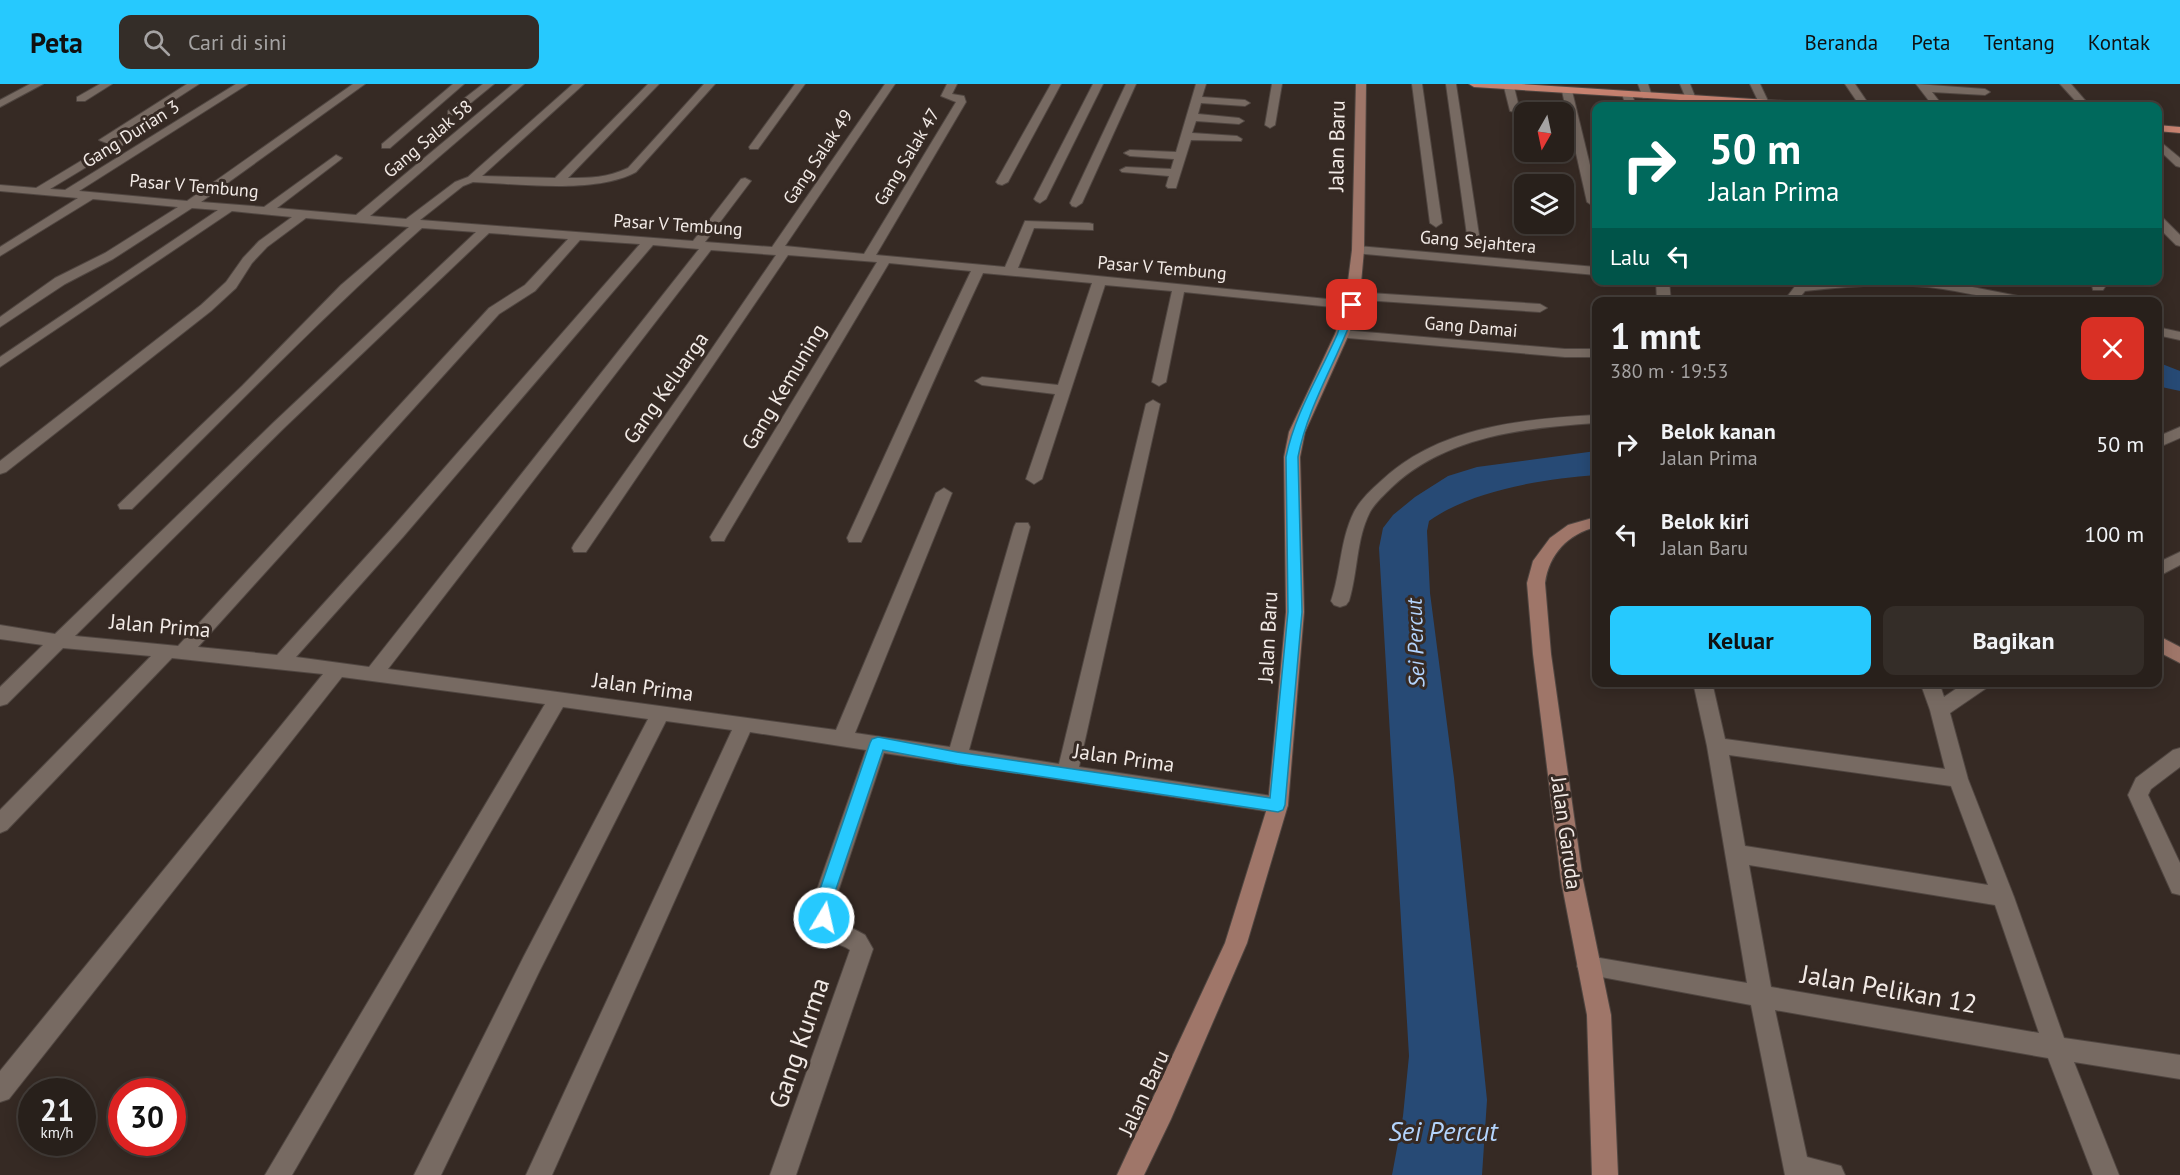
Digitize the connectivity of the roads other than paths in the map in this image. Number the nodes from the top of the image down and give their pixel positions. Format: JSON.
{"nodes":[{"id":1,"x":38,"y":84,"type":"edge"},
{"id":2,"x":107,"y":84,"type":"edge"},
{"id":3,"x":194,"y":84,"type":"edge"},
{"id":4,"x":243,"y":84,"type":"edge"},
{"id":5,"x":360,"y":84,"type":"edge"},
{"id":6,"x":459,"y":84,"type":"edge"},
{"id":7,"x":489,"y":84,"type":"edge"},
{"id":8,"x":519,"y":84,"type":"edge"},
{"id":9,"x":579,"y":84,"type":"edge"},
{"id":10,"x":654,"y":84,"type":"edge"},
{"id":11,"x":710,"y":84,"type":"edge"},
{"id":12,"x":800,"y":84,"type":"edge"},
{"id":13,"x":890,"y":84,"type":"edge"},
{"id":14,"x":952,"y":84,"type":"edge"},
{"id":15,"x":1056,"y":84,"type":"edge"},
{"id":16,"x":1098,"y":84,"type":"edge"},
{"id":17,"x":1131,"y":84,"type":"edge"},
{"id":18,"x":1201,"y":84,"type":"edge"},
{"id":19,"x":1277,"y":84,"type":"edge"},
{"id":20,"x":1361,"y":84,"type":"edge"},
{"id":21,"x":1417,"y":84,"type":"edge"},
{"id":22,"x":1451,"y":84,"type":"edge"},
{"id":23,"x":1474,"y":84,"type":"edge"},
{"id":24,"x":1643,"y":84,"type":"edge"},
{"id":25,"x":1685,"y":84,"type":"edge"},
{"id":26,"x":1755,"y":84,"type":"edge"},
{"id":27,"x":1850,"y":84,"type":"edge"},
{"id":28,"x":2065,"y":84,"type":"edge"},
{"id":29,"x":1536,"y":86,"type":"edge"},
{"id":30,"x":1922,"y":86,"type":"edge"},
{"id":31,"x":1509,"y":87,"type":"junction"},
{"id":32,"x":1572,"y":89,"type":"edge"},
{"id":33,"x":1984,"y":91,"type":"edge"},
{"id":34,"x":1627,"y":94,"type":"junction"},
{"id":35,"x":81,"y":99,"type":"dead end"},
{"id":36,"x":1653,"y":99,"type":"edge"},
{"id":37,"x":1690,"y":99,"type":"junction"},
{"id":38,"x":1196,"y":100,"type":"junction"},
{"id":39,"x":1630,"y":102,"type":"edge"},
{"id":40,"x":1706,"y":102,"type":"edge"},
{"id":41,"x":1768,"y":102,"type":"edge"},
{"id":42,"x":1862,"y":102,"type":"edge"},
{"id":43,"x":1935,"y":102,"type":"edge"},
{"id":44,"x":2081,"y":102,"type":"edge"},
{"id":45,"x":1245,"y":103,"type":"dead end"},
{"id":46,"x":0,"y":104,"type":"edge"},
{"id":47,"x":1514,"y":107,"type":"edge"},
{"id":48,"x":452,"y":113,"type":"dead end"},
{"id":49,"x":1191,"y":117,"type":"junction"},
{"id":50,"x":1239,"y":121,"type":"dead end"},
{"id":51,"x":1270,"y":125,"type":"dead end"},
{"id":52,"x":2162,"y":128,"type":"edge"},
{"id":53,"x":2180,"y":130,"type":"edge"},
{"id":54,"x":1186,"y":136,"type":"junction"},
{"id":55,"x":1237,"y":140,"type":"dead end"},
{"id":56,"x":386,"y":146,"type":"dead end"},
{"id":57,"x":754,"y":147,"type":"dead end"},
{"id":58,"x":2162,"y":147,"type":"edge"},
{"id":59,"x":1130,"y":153,"type":"dead end"},
{"id":60,"x":1180,"y":156,"type":"junction"},
{"id":61,"x":336,"y":158,"type":"dead end"},
{"id":62,"x":2180,"y":164,"type":"edge"},
{"id":63,"x":1126,"y":170,"type":"dead end"},
{"id":64,"x":1175,"y":173,"type":"junction"},
{"id":65,"x":472,"y":179,"type":"junction"},
{"id":66,"x":558,"y":181,"type":"junction"},
{"id":67,"x":745,"y":181,"type":"dead end"},
{"id":68,"x":1002,"y":183,"type":"dead end"},
{"id":69,"x":1172,"y":186,"type":"dead end"},
{"id":70,"x":0,"y":188,"type":"edge"},
{"id":71,"x":38,"y":191,"type":"junction"},
{"id":72,"x":66,"y":194,"type":"junction"},
{"id":73,"x":90,"y":196,"type":"junction"},
{"id":74,"x":1592,"y":197,"type":"edge"},
{"id":75,"x":1041,"y":199,"type":"dead end"},
{"id":76,"x":1076,"y":203,"type":"dead end"},
{"id":77,"x":190,"y":204,"type":"junction"},
{"id":78,"x":229,"y":208,"type":"junction"},
{"id":79,"x":266,"y":211,"type":"junction"},
{"id":80,"x":303,"y":214,"type":"junction"},
{"id":81,"x":359,"y":219,"type":"junction"},
{"id":82,"x":414,"y":223,"type":"junction"},
{"id":83,"x":1436,"y":223,"type":"dead end"},
{"id":84,"x":2162,"y":224,"type":"edge"},
{"id":85,"x":1089,"y":227,"type":"dead end"},
{"id":86,"x":486,"y":229,"type":"junction"},
{"id":87,"x":1473,"y":235,"type":"dead end"},
{"id":88,"x":577,"y":236,"type":"junction"},
{"id":89,"x":649,"y":242,"type":"junction"},
{"id":90,"x":2180,"y":242,"type":"edge"},
{"id":91,"x":702,"y":245,"type":"junction"},
{"id":92,"x":780,"y":250,"type":"junction"},
{"id":93,"x":1358,"y":250,"type":"junction"},
{"id":94,"x":0,"y":252,"type":"edge"},
{"id":95,"x":868,"y":257,"type":"junction"},
{"id":96,"x":885,"y":259,"type":"junction"},
{"id":97,"x":979,"y":268,"type":"junction"},
{"id":98,"x":1010,"y":271,"type":"junction"},
{"id":99,"x":1592,"y":271,"type":"edge"},
{"id":100,"x":1100,"y":280,"type":"junction"},
{"id":101,"x":1942,"y":285,"type":"edge"},
{"id":102,"x":1179,"y":287,"type":"junction"},
{"id":103,"x":2003,"y":297,"type":"edge"},
{"id":104,"x":1353,"y":300,"type":"junction"},
{"id":105,"x":1540,"y":308,"type":"dead end"},
{"id":106,"x":0,"y":323,"type":"edge"},
{"id":107,"x":2162,"y":332,"type":"edge"},
{"id":108,"x":1342,"y":334,"type":"junction"},
{"id":109,"x":2180,"y":336,"type":"edge"},
{"id":110,"x":1592,"y":353,"type":"edge"},
{"id":111,"x":0,"y":363,"type":"edge"},
{"id":112,"x":982,"y":381,"type":"dead end"},
{"id":113,"x":1159,"y":382,"type":"dead end"},
{"id":114,"x":1062,"y":390,"type":"junction"},
{"id":115,"x":1153,"y":404,"type":"dead end"},
{"id":116,"x":1592,"y":418,"type":"edge"},
{"id":117,"x":2180,"y":432,"type":"edge"},
{"id":118,"x":2162,"y":441,"type":"edge"},
{"id":119,"x":0,"y":469,"type":"edge"},
{"id":120,"x":1034,"y":479,"type":"dead end"},
{"id":121,"x":944,"y":493,"type":"dead end"},
{"id":122,"x":126,"y":505,"type":"dead end"},
{"id":123,"x":1592,"y":523,"type":"edge"},
{"id":124,"x":1022,"y":527,"type":"dead end"},
{"id":125,"x":718,"y":537,"type":"dead end"},
{"id":126,"x":855,"y":538,"type":"dead end"},
{"id":127,"x":580,"y":548,"type":"dead end"},
{"id":128,"x":2180,"y":558,"type":"edge"},
{"id":129,"x":2162,"y":568,"type":"edge"},
{"id":130,"x":1340,"y":601,"type":"dead end"},
{"id":131,"x":0,"y":632,"type":"edge"},
{"id":132,"x":58,"y":641,"type":"junction"},
{"id":133,"x":2162,"y":645,"type":"edge"},
{"id":134,"x":176,"y":652,"type":"junction"},
{"id":135,"x":2180,"y":656,"type":"edge"},
{"id":136,"x":281,"y":662,"type":"junction"},
{"id":137,"x":337,"y":670,"type":"junction"},
{"id":138,"x":373,"y":675,"type":"junction"},
{"id":139,"x":1702,"y":687,"type":"edge"},
{"id":140,"x":1931,"y":687,"type":"edge"},
{"id":141,"x":1974,"y":687,"type":"edge"},
{"id":142,"x":0,"y":699,"type":"edge"},
{"id":143,"x":557,"y":700,"type":"junction"},
{"id":144,"x":1940,"y":710,"type":"junction"},
{"id":145,"x":660,"y":714,"type":"junction"},
{"id":146,"x":744,"y":724,"type":"junction"},
{"id":147,"x":842,"y":740,"type":"junction"},
{"id":148,"x":878,"y":743,"type":"junction"},
{"id":149,"x":1718,"y":746,"type":"junction"},
{"id":150,"x":2180,"y":756,"type":"edge"},
{"id":151,"x":957,"y":758,"type":"junction"},
{"id":152,"x":1067,"y":774,"type":"junction"},
{"id":153,"x":1958,"y":779,"type":"junction"},
{"id":154,"x":1278,"y":805,"type":"junction"},
{"id":155,"x":0,"y":824,"type":"edge"},
{"id":156,"x":1736,"y":854,"type":"junction"},
{"id":157,"x":2180,"y":885,"type":"edge"},
{"id":158,"x":2003,"y":897,"type":"junction"},
{"id":159,"x":1588,"y":966,"type":"junction"},
{"id":160,"x":1761,"y":997,"type":"junction"},
{"id":161,"x":2056,"y":1048,"type":"junction"},
{"id":162,"x":2180,"y":1067,"type":"edge"},
{"id":163,"x":0,"y":1090,"type":"edge"},
{"id":164,"x":1797,"y":1172,"type":"edge"},
{"id":165,"x":278,"y":1175,"type":"edge"},
{"id":166,"x":427,"y":1175,"type":"edge"},
{"id":167,"x":540,"y":1175,"type":"edge"},
{"id":168,"x":783,"y":1175,"type":"edge"},
{"id":169,"x":1130,"y":1175,"type":"edge"},
{"id":170,"x":1605,"y":1175,"type":"edge"},
{"id":171,"x":1832,"y":1175,"type":"edge"},
{"id":172,"x":2106,"y":1175,"type":"edge"}],
"edges":[{"from":1,"to":46,"type":"street"},
{"from":2,"to":35,"type":"street"},
{"from":3,"to":71,"type":"street"},
{"from":4,"to":72,"type":"street","name":"Gang Durian 3"},
{"from":5,"to":77,"type":"street"},
{"from":6,"to":56,"type":"street"},
{"from":7,"to":48,"type":"street"},
{"from":8,"to":81,"type":"street","name":"Gang Salak 58"},
{"from":9,"to":65,"type":"street"},
{"from":10,"to":66,"type":"street"},
{"from":11,"to":66,"type":"street"},
{"from":12,"to":57,"type":"street"},
{"from":13,"to":92,"type":"street","name":"Gang Salak 49"},
{"from":14,"to":95,"type":"street","name":"Gang Salak 47"},
{"from":15,"to":68,"type":"street"},
{"from":16,"to":75,"type":"street"},
{"from":17,"to":76,"type":"street"},
{"from":18,"to":38,"type":"street"},
{"from":19,"to":51,"type":"street"},
{"from":20,"to":93,"type":"main road","name":"Jalan Baru"},
{"from":21,"to":83,"type":"street"},
{"from":22,"to":87,"type":"street"},
{"from":23,"to":31,"type":"main road"},
{"from":24,"to":36,"type":"street"},
{"from":25,"to":37,"type":"street"},
{"from":26,"to":41,"type":"street"},
{"from":27,"to":42,"type":"street"},
{"from":28,"to":44,"type":"street"},
{"from":29,"to":31,"type":"main road"},
{"from":29,"to":32,"type":"main road"},
{"from":30,"to":33,"type":"street"},
{"from":30,"to":43,"type":"street"},
{"from":31,"to":47,"type":"street"},
{"from":32,"to":34,"type":"main road"},
{"from":32,"to":74,"type":"street"},
{"from":34,"to":36,"type":"main road"},
{"from":34,"to":39,"type":"street"},
{"from":36,"to":37,"type":"main road"},
{"from":37,"to":40,"type":"main road"},
{"from":38,"to":45,"type":"street"},
{"from":38,"to":49,"type":"street"},
{"from":49,"to":50,"type":"street"},
{"from":49,"to":54,"type":"street"},
{"from":52,"to":53,"type":"main road"},
{"from":54,"to":55,"type":"street"},
{"from":54,"to":60,"type":"street"},
{"from":58,"to":62,"type":"street"},
{"from":59,"to":60,"type":"street"},
{"from":60,"to":64,"type":"street"},
{"from":61,"to":79,"type":"street"},
{"from":63,"to":64,"type":"street"},
{"from":64,"to":69,"type":"street"},
{"from":65,"to":66,"type":"street"},
{"from":65,"to":82,"type":"street"},
{"from":67,"to":91,"type":"street"},
{"from":70,"to":71,"type":"street","name":"Pasar V Tembung"},
{"from":71,"to":72,"type":"street","name":"Pasar V Tembung"},
{"from":72,"to":73,"type":"street","name":"Pasar V Tembung"},
{"from":73,"to":77,"type":"street","name":"Pasar V Tembung"},
{"from":73,"to":94,"type":"street"},
{"from":77,"to":78,"type":"street","name":"Pasar V Tembung"},
{"from":77,"to":106,"type":"street"},
{"from":78,"to":79,"type":"street","name":"Pasar V Tembung"},
{"from":78,"to":111,"type":"street"},
{"from":79,"to":80,"type":"street","name":"Pasar V Tembung"},
{"from":80,"to":81,"type":"street","name":"Pasar V Tembung"},
{"from":80,"to":119,"type":"street"},
{"from":81,"to":82,"type":"street","name":"Pasar V Tembung"},
{"from":82,"to":86,"type":"street","name":"Pasar V Tembung"},
{"from":82,"to":122,"type":"street"},
{"from":84,"to":90,"type":"street"},
{"from":85,"to":98,"type":"street"},
{"from":86,"to":88,"type":"street","name":"Pasar V Tembung"},
{"from":86,"to":132,"type":"street"},
{"from":88,"to":89,"type":"street","name":"Pasar V Tembung"},
{"from":88,"to":134,"type":"street"},
{"from":89,"to":91,"type":"street","name":"Pasar V Tembung"},
{"from":89,"to":136,"type":"street"},
{"from":91,"to":92,"type":"street","name":"Pasar V Tembung"},
{"from":91,"to":138,"type":"street"},
{"from":92,"to":95,"type":"street","name":"Pasar V Tembung"},
{"from":92,"to":127,"type":"street","name":"Gang Keluarga"},
{"from":93,"to":99,"type":"street","name":"Gang Sejahtera"},
{"from":93,"to":104,"type":"main road","name":"Jalan Baru"},
{"from":95,"to":96,"type":"street","name":"Pasar V Tembung"},
{"from":96,"to":97,"type":"street","name":"Pasar V Tembung"},
{"from":96,"to":125,"type":"street","name":"Gang Kemuning"},
{"from":97,"to":98,"type":"street","name":"Pasar V Tembung"},
{"from":97,"to":126,"type":"street"},
{"from":98,"to":100,"type":"street","name":"Pasar V Tembung"},
{"from":100,"to":102,"type":"street","name":"Pasar V Tembung"},
{"from":100,"to":114,"type":"street"},
{"from":101,"to":103,"type":"street"},
{"from":102,"to":104,"type":"street","name":"Pasar V Tembung"},
{"from":102,"to":113,"type":"street"},
{"from":104,"to":105,"type":"street","name":"Pasar V Tembung"},
{"from":104,"to":108,"type":"main road","name":"Jalan Baru"},
{"from":107,"to":109,"type":"street"},
{"from":108,"to":110,"type":"street","name":"Gang Damai"},
{"from":108,"to":154,"type":"main road","name":"Jalan Baru"},
{"from":112,"to":114,"type":"street"},
{"from":114,"to":120,"type":"street"},
{"from":115,"to":152,"type":"street"},
{"from":116,"to":130,"type":"street"},
{"from":117,"to":118,"type":"street"},
{"from":121,"to":147,"type":"street"},
{"from":123,"to":159,"type":"main road","name":"Jalan Garuda"},
{"from":124,"to":151,"type":"street"},
{"from":128,"to":129,"type":"street"},
{"from":131,"to":132,"type":"street","name":"Jalan Prima"},
{"from":132,"to":134,"type":"street","name":"Jalan Prima"},
{"from":132,"to":142,"type":"street"},
{"from":133,"to":135,"type":"main road"},
{"from":134,"to":136,"type":"street","name":"Jalan Prima"},
{"from":134,"to":155,"type":"street"},
{"from":136,"to":137,"type":"street","name":"Jalan Prima"},
{"from":137,"to":138,"type":"street","name":"Jalan Prima"},
{"from":137,"to":163,"type":"street"},
{"from":138,"to":143,"type":"street","name":"Jalan Prima"},
{"from":139,"to":149,"type":"street"},
{"from":140,"to":144,"type":"street"},
{"from":141,"to":144,"type":"street"},
{"from":143,"to":145,"type":"street","name":"Jalan Prima"},
{"from":143,"to":165,"type":"street"},
{"from":144,"to":153,"type":"street"},
{"from":145,"to":146,"type":"street","name":"Jalan Prima"},
{"from":145,"to":166,"type":"street"},
{"from":146,"to":147,"type":"street","name":"Jalan Prima"},
{"from":146,"to":167,"type":"street"},
{"from":147,"to":148,"type":"street","name":"Jalan Prima"},
{"from":148,"to":151,"type":"street","name":"Jalan Prima"},
{"from":148,"to":168,"type":"street","name":"Gang Kurma"},
{"from":149,"to":153,"type":"street"},
{"from":149,"to":156,"type":"street"},
{"from":150,"to":157,"type":"street"},
{"from":151,"to":152,"type":"street","name":"Jalan Prima"},
{"from":152,"to":154,"type":"street","name":"Jalan Prima"},
{"from":153,"to":158,"type":"street"},
{"from":154,"to":169,"type":"main road","name":"Jalan Baru"},
{"from":156,"to":158,"type":"street"},
{"from":156,"to":160,"type":"street"},
{"from":158,"to":161,"type":"street"},
{"from":159,"to":160,"type":"street","name":"Jalan Pelikan 12"},
{"from":159,"to":170,"type":"main road","name":"Jalan Garuda"},
{"from":160,"to":161,"type":"street","name":"Jalan Pelikan 12"},
{"from":160,"to":164,"type":"street"},
{"from":161,"to":162,"type":"street","name":"Jalan Pelikan 12"},
{"from":161,"to":172,"type":"street"},
{"from":164,"to":171,"type":"street"}]}
